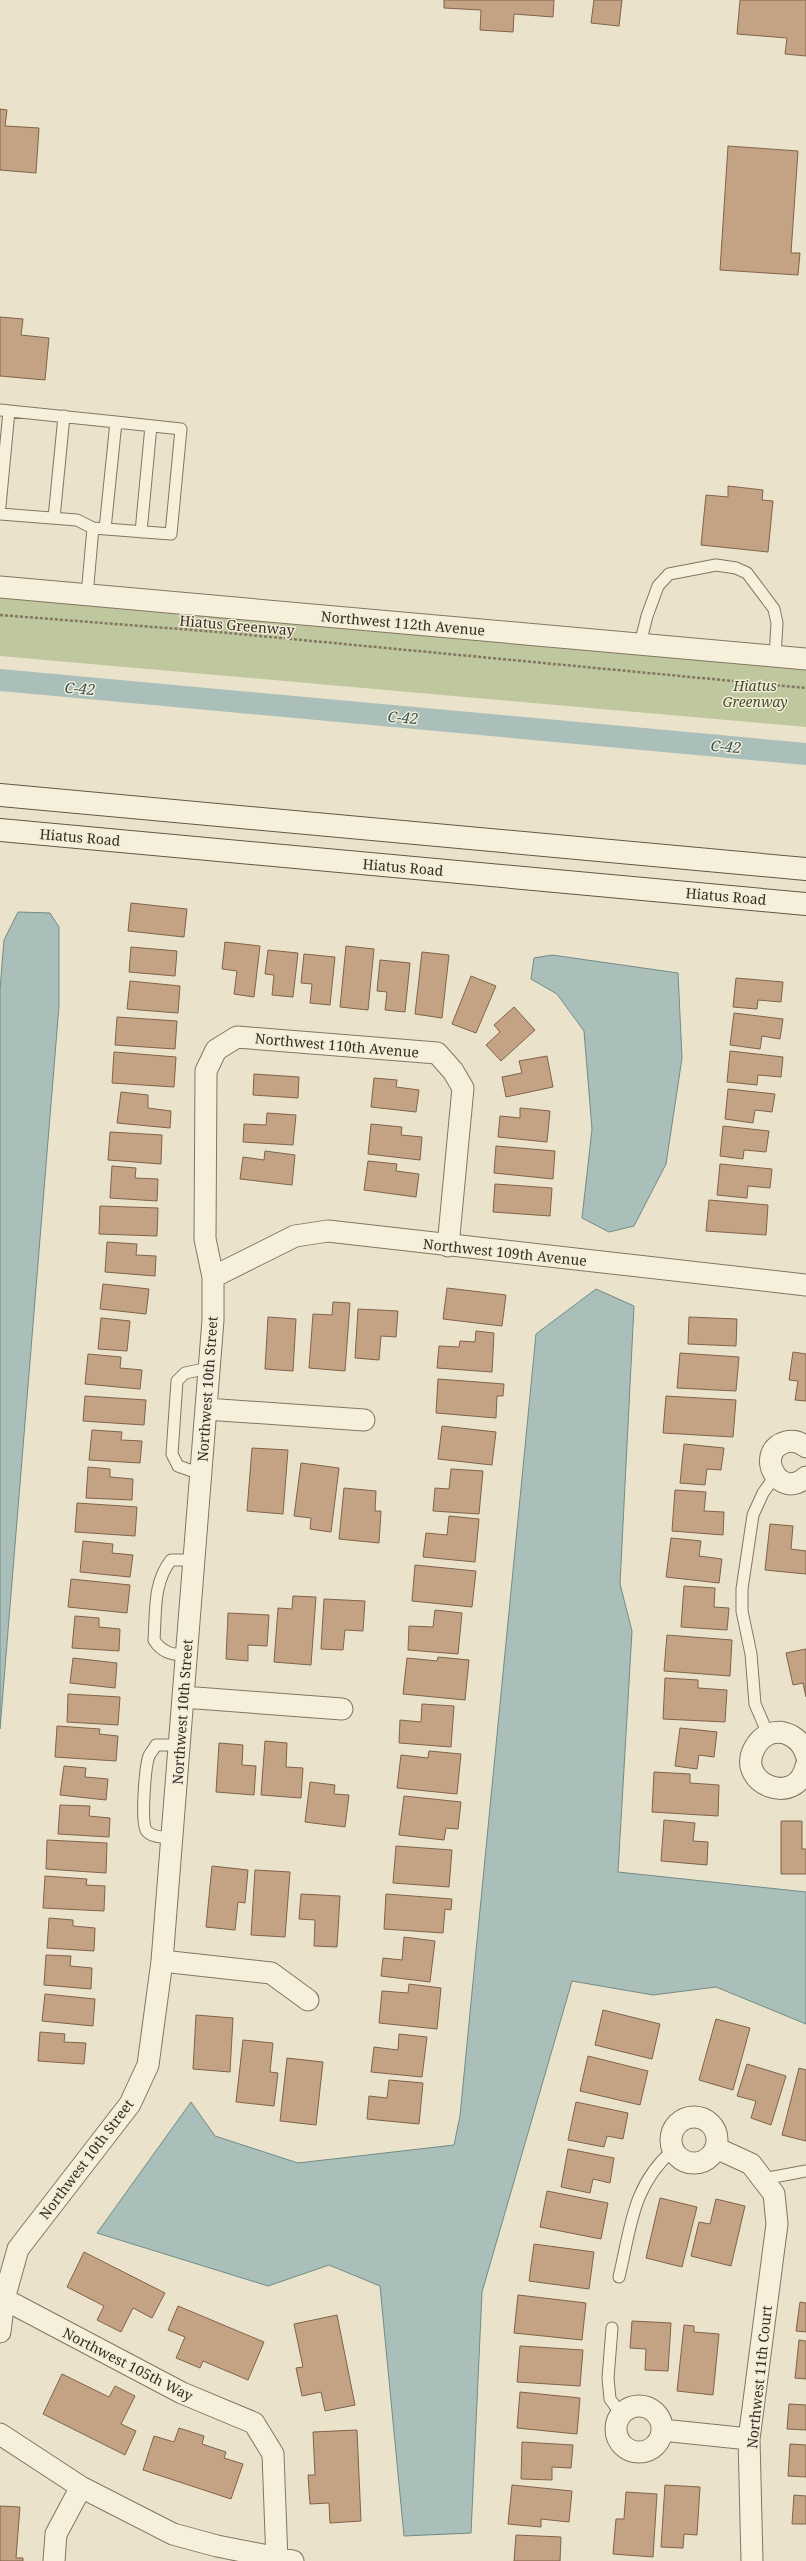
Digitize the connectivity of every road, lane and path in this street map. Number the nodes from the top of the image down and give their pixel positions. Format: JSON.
{"nodes":[{"id":1,"x":4,"y":410,"type":"edge"},
{"id":2,"x":64,"y":416,"type":"junction"},
{"id":3,"x":116,"y":422,"type":"junction"},
{"id":4,"x":151,"y":426,"type":"junction"},
{"id":5,"x":0,"y":506,"type":"edge"},
{"id":6,"x":0,"y":514,"type":"edge"},
{"id":7,"x":54,"y":518,"type":"junction"},
{"id":8,"x":93,"y":528,"type":"junction"},
{"id":9,"x":105,"y":529,"type":"junction"},
{"id":10,"x":141,"y":532,"type":"junction"},
{"id":11,"x":0,"y":587,"type":"edge"},
{"id":12,"x":87,"y":595,"type":"junction"},
{"id":13,"x":0,"y":615,"type":"edge"},
{"id":14,"x":640,"y":644,"type":"junction"},
{"id":15,"x":775,"y":657,"type":"junction"},
{"id":16,"x":806,"y":659,"type":"edge"},
{"id":17,"x":806,"y":688,"type":"edge"},
{"id":18,"x":0,"y":795,"type":"edge"},
{"id":19,"x":0,"y":830,"type":"edge"},
{"id":20,"x":806,"y":869,"type":"edge"},
{"id":21,"x":806,"y":904,"type":"edge"},
{"id":22,"x":216,"y":1050,"type":"joint"},
{"id":23,"x":448,"y":1246,"type":"junction"},
{"id":24,"x":213,"y":1277,"type":"junction"},
{"id":25,"x":806,"y":1284,"type":"edge"},
{"id":26,"x":209,"y":1368,"type":"junction"},
{"id":27,"x":206,"y":1409,"type":"junction"},
{"id":28,"x":364,"y":1420,"type":"dead end"},
{"id":29,"x":806,"y":1447,"type":"edge"},
{"id":30,"x":201,"y":1474,"type":"junction"},
{"id":31,"x":775,"y":1476,"type":"junction"},
{"id":32,"x":806,"y":1477,"type":"edge"},
{"id":33,"x":194,"y":1560,"type":"junction"},
{"id":34,"x":186,"y":1656,"type":"junction"},
{"id":35,"x":183,"y":1697,"type":"junction"},
{"id":36,"x":342,"y":1709,"type":"dead end"},
{"id":37,"x":768,"y":1734,"type":"junction"},
{"id":38,"x":179,"y":1745,"type":"junction"},
{"id":39,"x":806,"y":1754,"type":"edge"},
{"id":40,"x":172,"y":1838,"type":"junction"},
{"id":41,"x":162,"y":1961,"type":"junction"},
{"id":42,"x":308,"y":2000,"type":"dead end"},
{"id":43,"x":716,"y":2148,"type":"junction"},
{"id":44,"x":673,"y":2150,"type":"junction"},
{"id":45,"x":806,"y":2171,"type":"edge"},
{"id":46,"x":769,"y":2187,"type":"junction"},
{"id":47,"x":619,"y":2277,"type":"dead end"},
{"id":48,"x":4,"y":2299,"type":"junction"},
{"id":49,"x":612,"y":2328,"type":"dead end"},
{"id":50,"x":0,"y":2332,"type":"edge"},
{"id":51,"x":620,"y":2414,"type":"junction"},
{"id":52,"x":662,"y":2430,"type":"junction"},
{"id":53,"x":0,"y":2434,"type":"edge"},
{"id":54,"x":749,"y":2438,"type":"junction"},
{"id":55,"x":81,"y":2487,"type":"junction"},
{"id":56,"x":283,"y":2560,"type":"edge"},
{"id":57,"x":54,"y":2561,"type":"edge"},
{"id":58,"x":752,"y":2561,"type":"edge"}],
"edges":[{"from":1,"to":2,"type":"lane"},
{"from":1,"to":5,"type":"lane"},
{"from":2,"to":3,"type":"lane"},
{"from":2,"to":7,"type":"lane"},
{"from":3,"to":4,"type":"lane"},
{"from":3,"to":9,"type":"lane"},
{"from":4,"to":10,"type":"lane"},
{"from":4,"to":10,"type":"lane"},
{"from":6,"to":7,"type":"lane"},
{"from":7,"to":8,"type":"lane"},
{"from":8,"to":9,"type":"lane"},
{"from":8,"to":12,"type":"lane"},
{"from":9,"to":10,"type":"lane"},
{"from":11,"to":12,"type":"street","name":"Northwest 112th Avenue"},
{"from":12,"to":14,"type":"street","name":"Northwest 112th Avenue"},
{"from":13,"to":17,"type":"path","name":"Hiatus Greenway"},
{"from":14,"to":15,"type":"street","name":"Northwest 112th Avenue"},
{"from":14,"to":15,"type":"lane"},
{"from":15,"to":16,"type":"street","name":"Northwest 112th Avenue"},
{"from":18,"to":20,"type":"main road"},
{"from":19,"to":21,"type":"main road","name":"Hiatus Road"},
{"from":22,"to":23,"type":"street","name":"Northwest 110th Avenue"},
{"from":22,"to":24,"type":"street","name":"Northwest 10th Street"},
{"from":23,"to":24,"type":"street","name":"Northwest 109th Avenue"},
{"from":23,"to":25,"type":"street","name":"Northwest 109th Avenue"},
{"from":24,"to":26,"type":"street","name":"Northwest 10th Street"},
{"from":26,"to":27,"type":"street","name":"Northwest 10th Street"},
{"from":26,"to":30,"type":"lane"},
{"from":27,"to":28,"type":"street"},
{"from":27,"to":30,"type":"street","name":"Northwest 10th Street"},
{"from":29,"to":31,"type":"street"},
{"from":30,"to":33,"type":"street","name":"Northwest 10th Street"},
{"from":31,"to":32,"type":"street"},
{"from":31,"to":37,"type":"lane"},
{"from":33,"to":34,"type":"street","name":"Northwest 10th Street"},
{"from":33,"to":34,"type":"lane"},
{"from":34,"to":35,"type":"street","name":"Northwest 10th Street"},
{"from":35,"to":36,"type":"street"},
{"from":35,"to":38,"type":"street","name":"Northwest 10th Street"},
{"from":37,"to":39,"type":"street"},
{"from":37,"to":39,"type":"street"},
{"from":38,"to":40,"type":"street","name":"Northwest 10th Street"},
{"from":38,"to":40,"type":"lane"},
{"from":40,"to":41,"type":"street","name":"Northwest 10th Street"},
{"from":41,"to":42,"type":"street"},
{"from":41,"to":48,"type":"street","name":"Northwest 10th Street"},
{"from":43,"to":44,"type":"street"},
{"from":43,"to":44,"type":"street"},
{"from":43,"to":46,"type":"street"},
{"from":44,"to":47,"type":"lane"},
{"from":45,"to":46,"type":"lane"},
{"from":46,"to":54,"type":"street","name":"Northwest 11th Court"},
{"from":48,"to":50,"type":"street","name":"Northwest 10th Street"},
{"from":48,"to":56,"type":"street","name":"Northwest 105th Way"},
{"from":49,"to":51,"type":"lane"},
{"from":51,"to":52,"type":"street"},
{"from":51,"to":52,"type":"street"},
{"from":52,"to":54,"type":"street"},
{"from":53,"to":55,"type":"street"},
{"from":54,"to":58,"type":"street","name":"Northwest 11th Court"},
{"from":55,"to":56,"type":"street"},
{"from":55,"to":57,"type":"street"}]}
